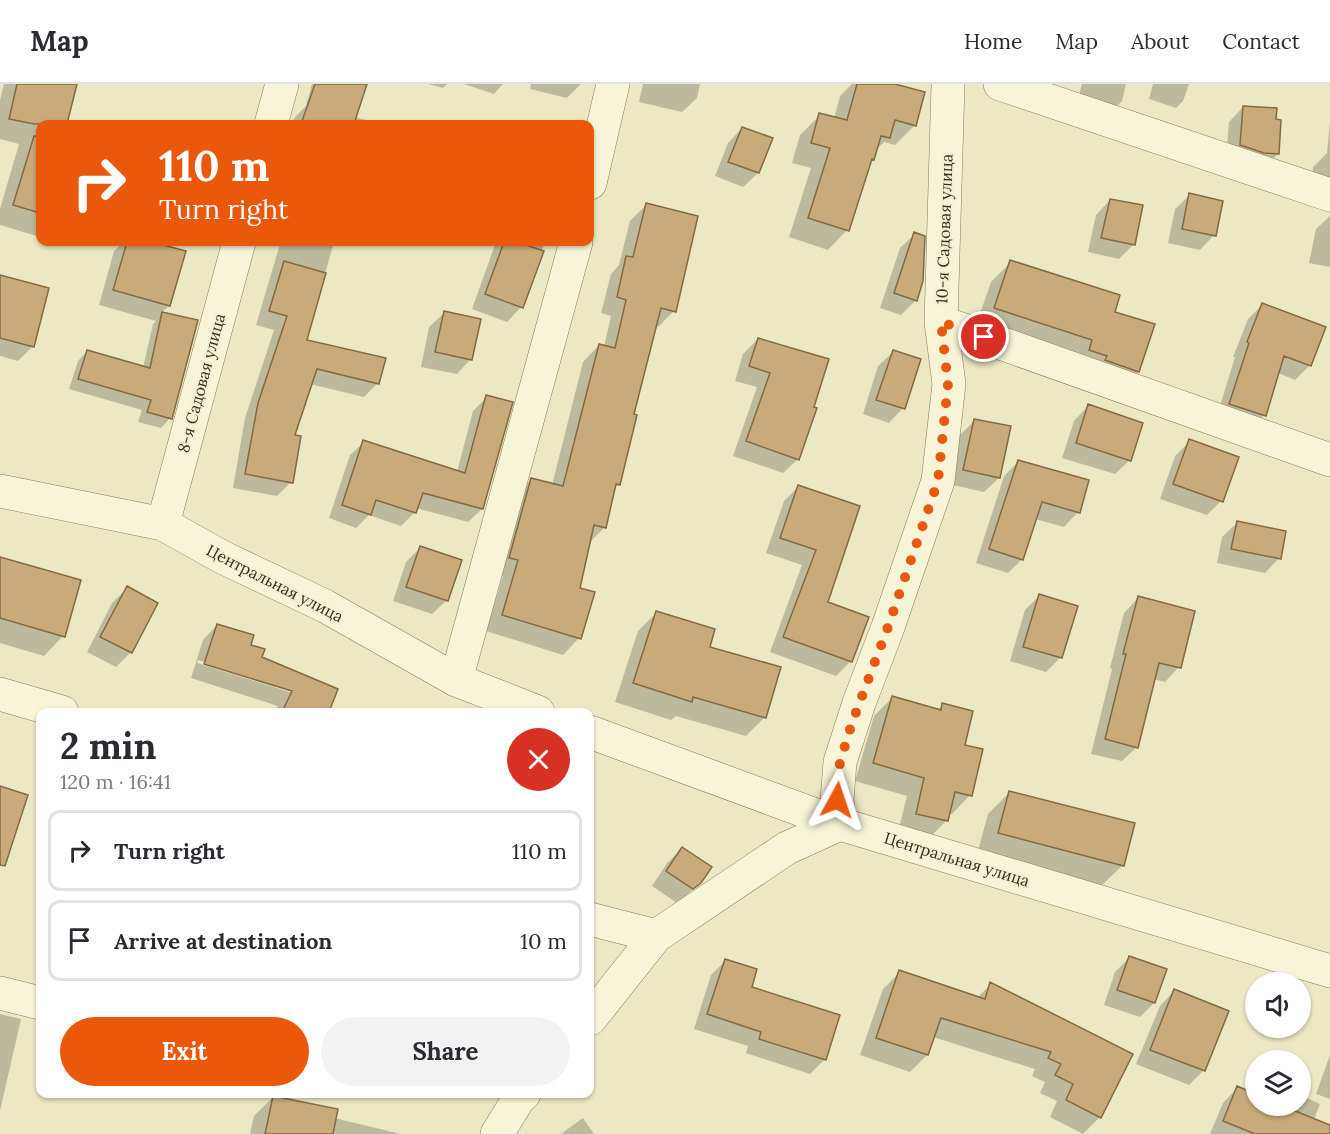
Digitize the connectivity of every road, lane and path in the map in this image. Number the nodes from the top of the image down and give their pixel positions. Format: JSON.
{"nodes":[{"id":1,"x":282,"y":84,"type":"edge"},
{"id":2,"x":613,"y":84,"type":"edge"},
{"id":3,"x":948,"y":84,"type":"edge"},
{"id":4,"x":1000,"y":84,"type":"edge"},
{"id":5,"x":272,"y":120,"type":"edge"},
{"id":6,"x":594,"y":166,"type":"edge"},
{"id":7,"x":1330,"y":195,"type":"edge"},
{"id":8,"x":238,"y":246,"type":"edge"},
{"id":9,"x":575,"y":246,"type":"edge"},
{"id":10,"x":941,"y":322,"type":"junction"},
{"id":11,"x":1330,"y":460,"type":"edge"},
{"id":12,"x":0,"y":491,"type":"edge"},
{"id":13,"x":163,"y":524,"type":"junction"},
{"id":14,"x":456,"y":680,"type":"junction"},
{"id":15,"x":0,"y":694,"type":"edge"},
{"id":16,"x":48,"y":708,"type":"edge"},
{"id":17,"x":528,"y":708,"type":"edge"},
{"id":18,"x":594,"y":733,"type":"edge"},
{"id":19,"x":840,"y":824,"type":"junction"},
{"id":20,"x":594,"y":920,"type":"edge"},
{"id":21,"x":656,"y":936,"type":"junction"},
{"id":22,"x":1330,"y":971,"type":"edge"},
{"id":23,"x":0,"y":993,"type":"edge"},
{"id":24,"x":36,"y":1002,"type":"edge"},
{"id":25,"x":594,"y":1014,"type":"edge"},
{"id":26,"x":510,"y":1098,"type":"edge"},
{"id":27,"x":497,"y":1134,"type":"edge"}],
"edges":[{"from":1,"to":5,"type":"street"},
{"from":2,"to":6,"type":"street"},
{"from":3,"to":10,"type":"street","name":"10-я Садовая улица"},
{"from":4,"to":7,"type":"street"},
{"from":8,"to":13,"type":"street","name":"8-я Садовая улица"},
{"from":9,"to":14,"type":"street"},
{"from":10,"to":11,"type":"street"},
{"from":10,"to":19,"type":"street","name":"10-я Садовая улица"},
{"from":12,"to":13,"type":"street","name":"Центральная улица"},
{"from":13,"to":14,"type":"street","name":"Центральная улица"},
{"from":14,"to":17,"type":"street","name":"Центральная улица"},
{"from":15,"to":16,"type":"street"},
{"from":18,"to":19,"type":"street","name":"Центральная улица"},
{"from":19,"to":21,"type":"street"},
{"from":19,"to":22,"type":"street","name":"Центральная улица"},
{"from":20,"to":21,"type":"street"},
{"from":21,"to":25,"type":"street"},
{"from":23,"to":24,"type":"street"},
{"from":26,"to":27,"type":"street"}]}
